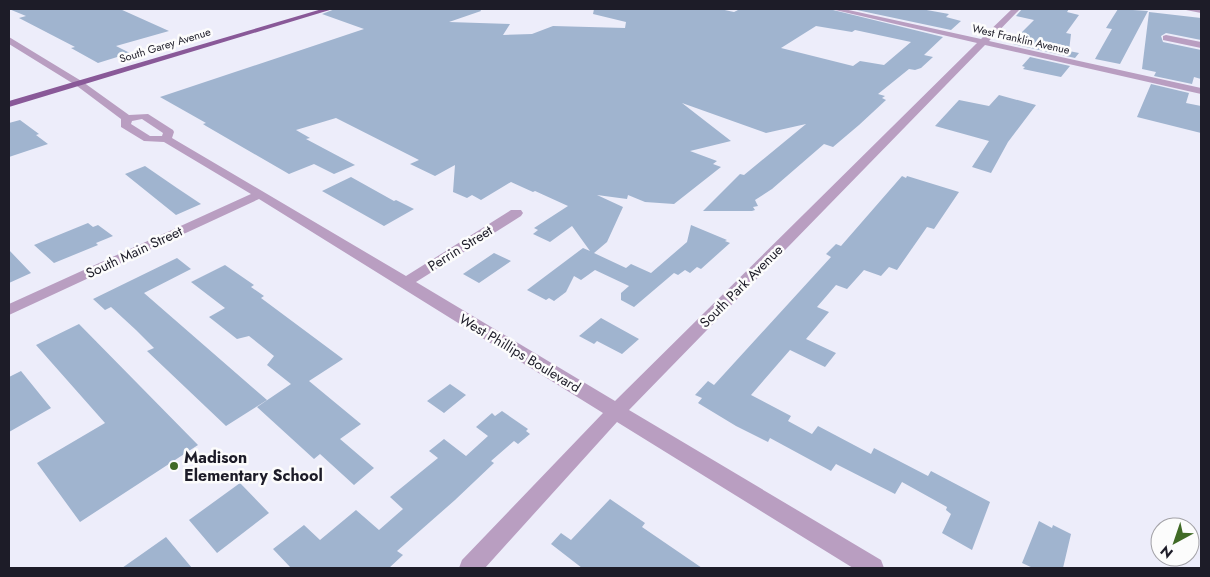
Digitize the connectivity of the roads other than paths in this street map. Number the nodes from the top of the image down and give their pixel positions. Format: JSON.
{"nodes":[{"id":1,"x":310,"y":9,"type":"edge"},
{"id":2,"x":329,"y":9,"type":"edge"},
{"id":3,"x":835,"y":9,"type":"edge"},
{"id":4,"x":1016,"y":9,"type":"edge"},
{"id":5,"x":1185,"y":9,"type":"edge"},
{"id":6,"x":1201,"y":11,"type":"edge"},
{"id":7,"x":1166,"y":38,"type":"dead end"},
{"id":8,"x":9,"y":40,"type":"edge"},
{"id":9,"x":985,"y":41,"type":"junction"},
{"id":10,"x":1201,"y":45,"type":"edge"},
{"id":11,"x":75,"y":81,"type":"junction"},
{"id":12,"x":1201,"y":91,"type":"edge"},
{"id":13,"x":9,"y":96,"type":"edge"},
{"id":14,"x":9,"y":104,"type":"edge"},
{"id":15,"x":128,"y":118,"type":"junction"},
{"id":16,"x":166,"y":140,"type":"junction"},
{"id":17,"x":260,"y":194,"type":"junction"},
{"id":18,"x":516,"y":213,"type":"dead end"},
{"id":19,"x":405,"y":284,"type":"junction"},
{"id":20,"x":9,"y":310,"type":"edge"},
{"id":21,"x":616,"y":411,"type":"junction"},
{"id":22,"x":470,"y":568,"type":"edge"},
{"id":23,"x":874,"y":568,"type":"edge"}],
"edges":[{"from":1,"to":11,"type":"main road","name":"South Garey Avenue"},
{"from":2,"to":11,"type":"main road","name":"South Garey Avenue"},
{"from":3,"to":9,"type":"street","name":"West Franklin Avenue"},
{"from":4,"to":9,"type":"street","name":"South Park Avenue"},
{"from":5,"to":6,"type":"street"},
{"from":7,"to":10,"type":"street"},
{"from":8,"to":11,"type":"street","name":"West Phillips Boulevard"},
{"from":9,"to":12,"type":"street","name":"West Franklin Avenue"},
{"from":9,"to":21,"type":"street","name":"South Park Avenue"},
{"from":11,"to":13,"type":"main road","name":"South Garey Avenue"},
{"from":11,"to":14,"type":"main road","name":"South Garey Avenue"},
{"from":11,"to":15,"type":"street","name":"West Phillips Boulevard"},
{"from":15,"to":16,"type":"street","name":"West Phillips Boulevard"},
{"from":15,"to":16,"type":"street","name":"West Phillips Boulevard"},
{"from":16,"to":17,"type":"street","name":"West Phillips Boulevard"},
{"from":17,"to":19,"type":"street","name":"West Phillips Boulevard"},
{"from":17,"to":20,"type":"street","name":"South Main Street"},
{"from":18,"to":19,"type":"street","name":"Perrin Street"},
{"from":19,"to":21,"type":"street","name":"West Phillips Boulevard"},
{"from":21,"to":22,"type":"street","name":"South Park Avenue"},
{"from":21,"to":23,"type":"street","name":"West Phillips Boulevard"}]}
